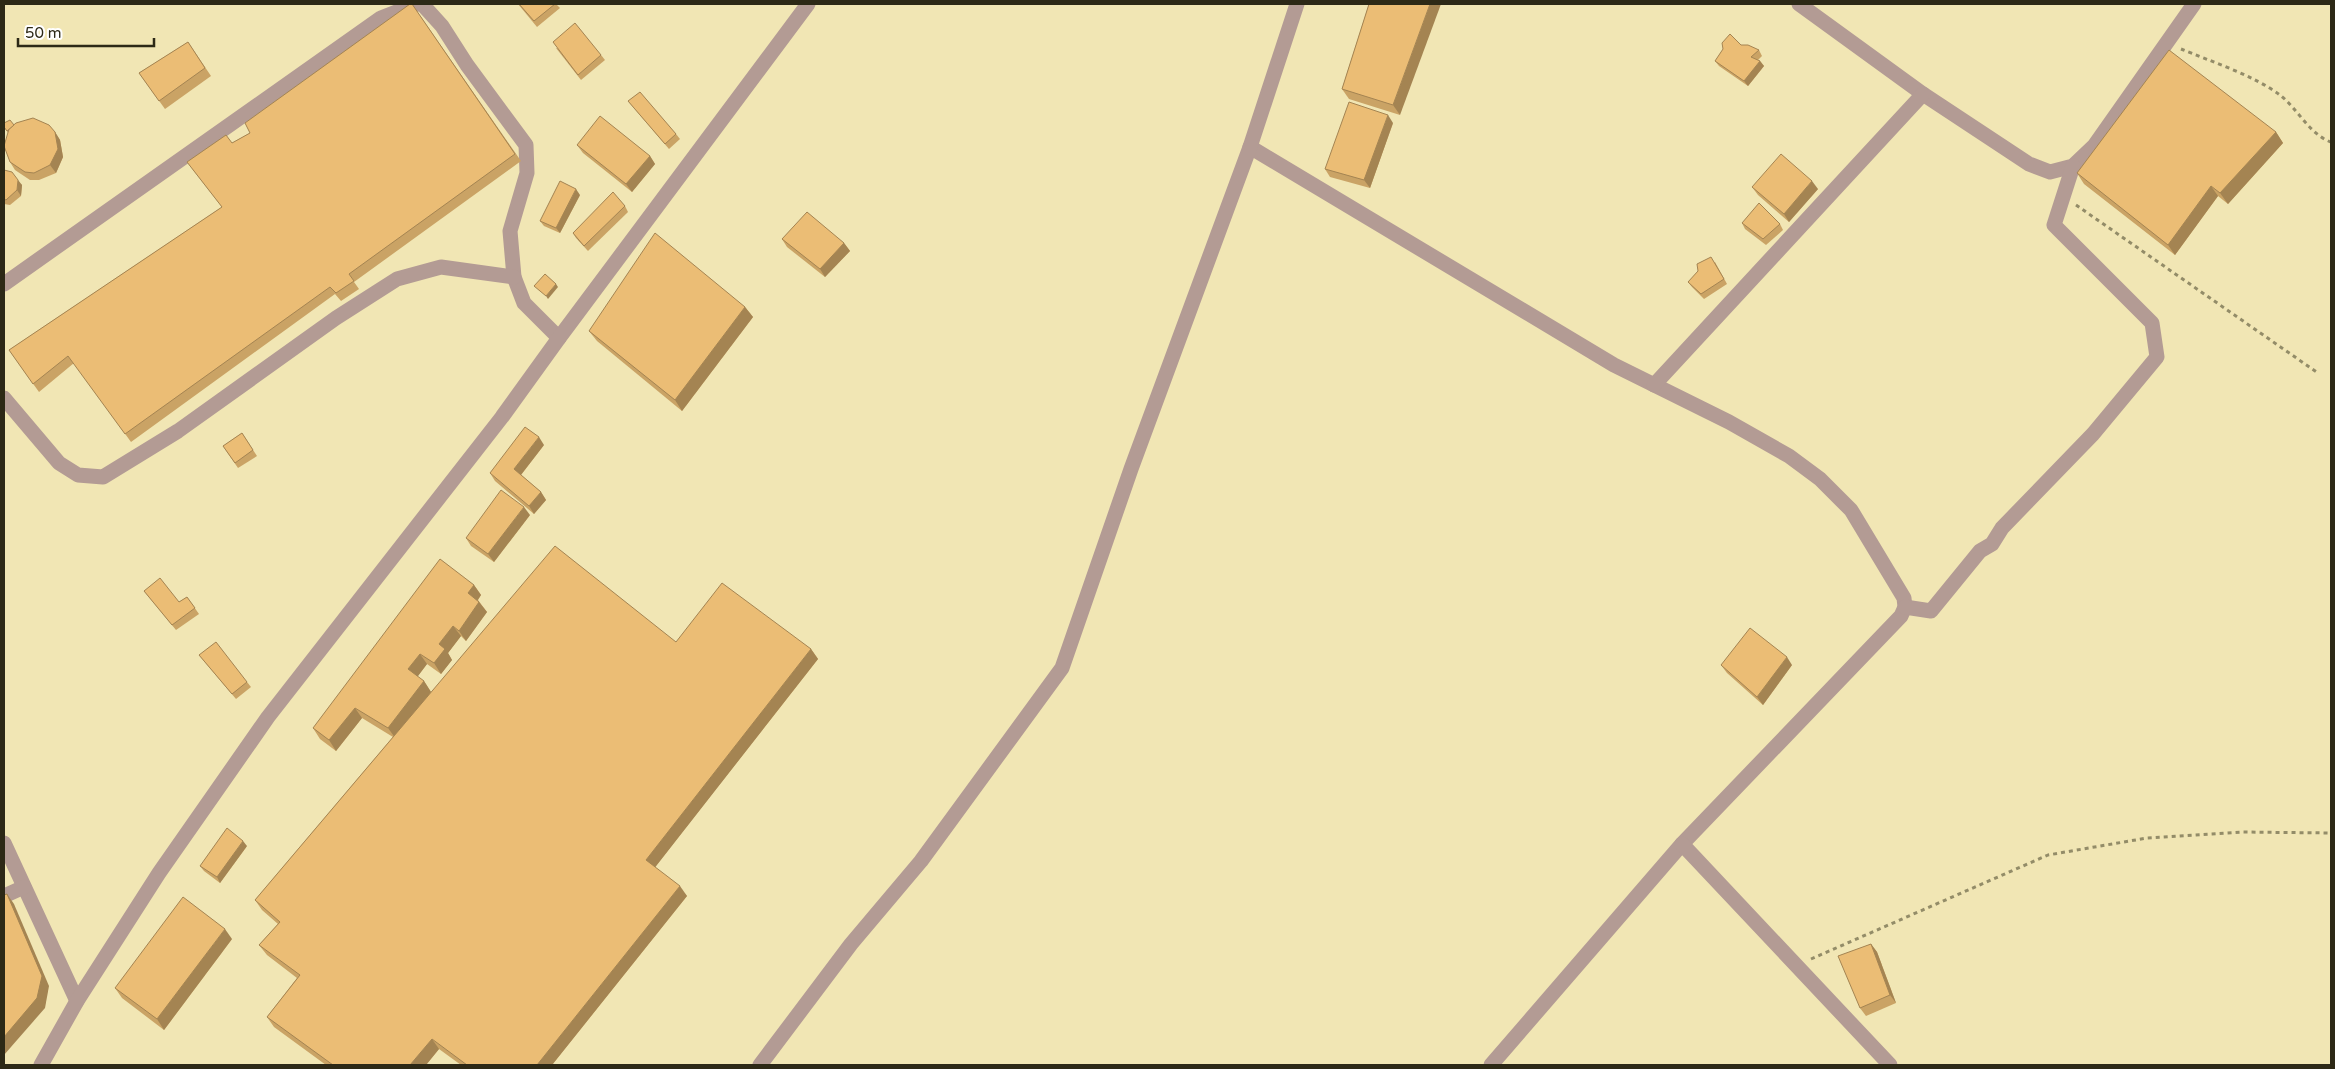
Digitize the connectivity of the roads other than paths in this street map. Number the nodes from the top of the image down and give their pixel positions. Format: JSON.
{"nodes":[{"id":1,"x":417,"y":4,"type":"edge"},
{"id":2,"x":422,"y":4,"type":"edge"},
{"id":3,"x":808,"y":4,"type":"edge"},
{"id":4,"x":1297,"y":4,"type":"edge"},
{"id":5,"x":1799,"y":4,"type":"edge"},
{"id":6,"x":2194,"y":4,"type":"edge"},
{"id":7,"x":1923,"y":94,"type":"junction"},
{"id":8,"x":1250,"y":147,"type":"junction"},
{"id":9,"x":2074,"y":166,"type":"junction"},
{"id":10,"x":514,"y":277,"type":"junction"},
{"id":11,"x":4,"y":284,"type":"edge"},
{"id":12,"x":559,"y":338,"type":"junction"},
{"id":13,"x":1654,"y":384,"type":"junction"},
{"id":14,"x":4,"y":398,"type":"edge"},
{"id":15,"x":1906,"y":607,"type":"junction"},
{"id":16,"x":4,"y":843,"type":"edge"},
{"id":17,"x":1682,"y":844,"type":"junction"},
{"id":18,"x":24,"y":886,"type":"junction"},
{"id":19,"x":4,"y":896,"type":"edge"},
{"id":20,"x":77,"y":1001,"type":"junction"},
{"id":21,"x":41,"y":1065,"type":"edge"},
{"id":22,"x":760,"y":1065,"type":"edge"},
{"id":23,"x":1491,"y":1065,"type":"edge"},
{"id":24,"x":1890,"y":1065,"type":"edge"}],
"edges":[{"from":1,"to":11,"type":"street"},
{"from":2,"to":10,"type":"street"},
{"from":3,"to":12,"type":"street"},
{"from":4,"to":8,"type":"street"},
{"from":5,"to":7,"type":"street"},
{"from":6,"to":9,"type":"street"},
{"from":7,"to":9,"type":"street"},
{"from":7,"to":13,"type":"street"},
{"from":8,"to":13,"type":"street"},
{"from":8,"to":22,"type":"street"},
{"from":9,"to":15,"type":"street"},
{"from":10,"to":12,"type":"street"},
{"from":10,"to":14,"type":"street"},
{"from":12,"to":20,"type":"street"},
{"from":13,"to":15,"type":"street"},
{"from":15,"to":17,"type":"street"},
{"from":16,"to":18,"type":"street"},
{"from":17,"to":23,"type":"street"},
{"from":17,"to":24,"type":"street"},
{"from":18,"to":19,"type":"street"},
{"from":18,"to":20,"type":"street"},
{"from":20,"to":21,"type":"street"}]}
